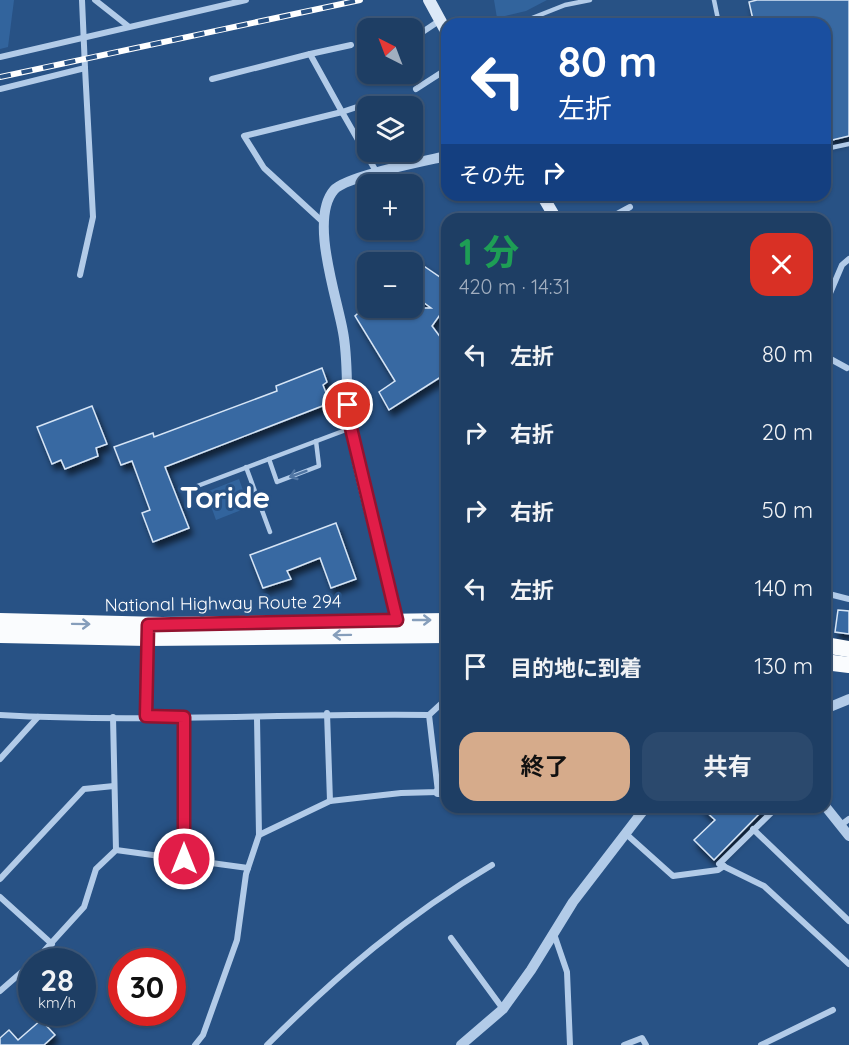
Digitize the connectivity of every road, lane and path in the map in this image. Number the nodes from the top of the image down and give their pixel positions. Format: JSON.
{"nodes":[{"id":1,"x":82,"y":0,"type":"edge"},
{"id":2,"x":95,"y":0,"type":"edge"},
{"id":3,"x":246,"y":0,"type":"edge"},
{"id":4,"x":429,"y":0,"type":"edge"},
{"id":5,"x":590,"y":0,"type":"edge"},
{"id":6,"x":714,"y":0,"type":"edge"},
{"id":7,"x":532,"y":18,"type":"edge"},
{"id":8,"x":718,"y":18,"type":"edge"},
{"id":9,"x":439,"y":21,"type":"junction"},
{"id":10,"x":441,"y":24,"type":"edge"},
{"id":11,"x":128,"y":26,"type":"junction"},
{"id":12,"x":423,"y":32,"type":"edge"},
{"id":13,"x":82,"y":36,"type":"junction"},
{"id":14,"x":351,"y":45,"type":"dead end"},
{"id":15,"x":310,"y":54,"type":"junction"},
{"id":16,"x":0,"y":57,"type":"edge"},
{"id":17,"x":85,"y":68,"type":"junction"},
{"id":18,"x":441,"y":73,"type":"edge"},
{"id":19,"x":212,"y":79,"type":"dead end"},
{"id":20,"x":0,"y":89,"type":"edge"},
{"id":21,"x":416,"y":89,"type":"dead end"},
{"id":22,"x":357,"y":107,"type":"edge"},
{"id":23,"x":342,"y":112,"type":"junction"},
{"id":24,"x":849,"y":144,"type":"edge"},
{"id":25,"x":831,"y":148,"type":"edge"},
{"id":26,"x":441,"y":157,"type":"edge"},
{"id":27,"x":377,"y":173,"type":"junction"},
{"id":28,"x":630,"y":207,"type":"dead end"},
{"id":29,"x":620,"y":213,"type":"edge"},
{"id":30,"x":325,"y":224,"type":"junction"},
{"id":31,"x":849,"y":259,"type":"edge"},
{"id":32,"x":80,"y":275,"type":"dead end"},
{"id":33,"x":831,"y":291,"type":"edge"},
{"id":34,"x":831,"y":359,"type":"edge"},
{"id":35,"x":847,"y":368,"type":"dead end"},
{"id":36,"x":351,"y":428,"type":"junction"},
{"id":37,"x":316,"y":441,"type":"junction"},
{"id":38,"x":269,"y":459,"type":"junction"},
{"id":39,"x":246,"y":467,"type":"junction"},
{"id":40,"x":192,"y":488,"type":"dead end"},
{"id":41,"x":270,"y":532,"type":"dead end"},
{"id":42,"x":831,"y":594,"type":"edge"},
{"id":43,"x":849,"y":599,"type":"edge"},
{"id":44,"x":0,"y":621,"type":"edge"},
{"id":45,"x":399,"y":627,"type":"junction"},
{"id":46,"x":441,"y":630,"type":"edge"},
{"id":47,"x":148,"y":632,"type":"junction"},
{"id":48,"x":0,"y":634,"type":"edge"},
{"id":49,"x":831,"y":646,"type":"edge"},
{"id":50,"x":849,"y":649,"type":"edge"},
{"id":51,"x":831,"y":663,"type":"edge"},
{"id":52,"x":849,"y":665,"type":"edge"},
{"id":53,"x":849,"y":700,"type":"edge"},
{"id":54,"x":441,"y":704,"type":"edge"},
{"id":55,"x":831,"y":707,"type":"edge"},
{"id":56,"x":327,"y":713,"type":"junction"},
{"id":57,"x":0,"y":715,"type":"edge"},
{"id":58,"x":429,"y":715,"type":"junction"},
{"id":59,"x":146,"y":716,"type":"junction"},
{"id":60,"x":38,"y":717,"type":"junction"},
{"id":61,"x":113,"y":717,"type":"junction"},
{"id":62,"x":184,"y":717,"type":"junction"},
{"id":63,"x":257,"y":718,"type":"junction"},
{"id":64,"x":0,"y":759,"type":"edge"},
{"id":65,"x":441,"y":781,"type":"edge"},
{"id":66,"x":114,"y":786,"type":"junction"},
{"id":67,"x":441,"y":792,"type":"edge"},
{"id":68,"x":330,"y":801,"type":"junction"},
{"id":69,"x":831,"y":811,"type":"edge"},
{"id":70,"x":641,"y":813,"type":"edge"},
{"id":71,"x":771,"y":813,"type":"edge"},
{"id":72,"x":845,"y":822,"type":"edge"},
{"id":73,"x":753,"y":830,"type":"junction"},
{"id":74,"x":625,"y":833,"type":"junction"},
{"id":75,"x":259,"y":835,"type":"junction"},
{"id":76,"x":849,"y":836,"type":"edge"},
{"id":77,"x":116,"y":850,"type":"junction"},
{"id":78,"x":184,"y":859,"type":"junction"},
{"id":79,"x":492,"y":865,"type":"dead end"},
{"id":80,"x":724,"y":866,"type":"junction"},
{"id":81,"x":248,"y":868,"type":"junction"},
{"id":82,"x":0,"y":879,"type":"edge"},
{"id":83,"x":0,"y":897,"type":"edge"},
{"id":84,"x":849,"y":921,"type":"edge"},
{"id":85,"x":554,"y":932,"type":"junction"},
{"id":86,"x":451,"y":938,"type":"dead end"},
{"id":87,"x":52,"y":944,"type":"junction"},
{"id":88,"x":48,"y":948,"type":"edge"},
{"id":89,"x":849,"y":964,"type":"edge"},
{"id":90,"x":18,"y":974,"type":"edge"},
{"id":91,"x":2,"y":987,"type":"edge"},
{"id":92,"x":503,"y":1009,"type":"junction"},
{"id":93,"x":833,"y":1010,"type":"dead end"},
{"id":94,"x":195,"y":1045,"type":"edge"},
{"id":95,"x":267,"y":1045,"type":"edge"},
{"id":96,"x":461,"y":1045,"type":"edge"},
{"id":97,"x":570,"y":1045,"type":"edge"},
{"id":98,"x":624,"y":1045,"type":"edge"},
{"id":99,"x":646,"y":1045,"type":"edge"},
{"id":100,"x":761,"y":1045,"type":"edge"}],
"edges":[{"from":1,"to":13,"type":"street"},
{"from":2,"to":11,"type":"street"},
{"from":3,"to":11,"type":"street"},
{"from":4,"to":9,"type":"main road"},
{"from":5,"to":7,"type":"lane"},
{"from":6,"to":8,"type":"lane"},
{"from":9,"to":10,"type":"main road"},
{"from":9,"to":12,"type":"street"},
{"from":11,"to":13,"type":"street"},
{"from":13,"to":16,"type":"street"},
{"from":13,"to":17,"type":"street"},
{"from":14,"to":15,"type":"street"},
{"from":15,"to":19,"type":"street"},
{"from":15,"to":23,"type":"street"},
{"from":17,"to":20,"type":"street"},
{"from":17,"to":32,"type":"street"},
{"from":18,"to":21,"type":"street"},
{"from":22,"to":23,"type":"street"},
{"from":23,"to":27,"type":"street"},
{"from":23,"to":30,"type":"street"},
{"from":24,"to":25,"type":"lane"},
{"from":26,"to":27,"type":"street"},
{"from":27,"to":30,"type":"street"},
{"from":28,"to":29,"type":"street"},
{"from":30,"to":36,"type":"street"},
{"from":31,"to":33,"type":"street"},
{"from":34,"to":35,"type":"street"},
{"from":36,"to":37,"type":"lane"},
{"from":36,"to":45,"type":"street"},
{"from":37,"to":38,"type":"lane"},
{"from":37,"to":38,"type":"lane","one_way":true},
{"from":38,"to":39,"type":"lane"},
{"from":39,"to":40,"type":"lane"},
{"from":39,"to":41,"type":"lane"},
{"from":42,"to":43,"type":"street"},
{"from":44,"to":47,"type":"highway","name":"National Highway Route 294","one_way":true},
{"from":45,"to":46,"type":"highway","name":"National Highway Route 294"},
{"from":45,"to":47,"type":"highway","name":"National Highway Route 294"},
{"from":47,"to":48,"type":"highway","name":"National Highway Route 294"},
{"from":47,"to":59,"type":"street"},
{"from":49,"to":50,"type":"highway"},
{"from":51,"to":52,"type":"highway"},
{"from":53,"to":55,"type":"street"},
{"from":54,"to":58,"type":"street"},
{"from":56,"to":58,"type":"street"},
{"from":56,"to":63,"type":"street"},
{"from":56,"to":68,"type":"street"},
{"from":57,"to":60,"type":"street"},
{"from":58,"to":65,"type":"street"},
{"from":59,"to":61,"type":"street"},
{"from":59,"to":62,"type":"street"},
{"from":60,"to":61,"type":"street"},
{"from":60,"to":64,"type":"street"},
{"from":61,"to":66,"type":"street"},
{"from":62,"to":63,"type":"street"},
{"from":62,"to":78,"type":"street"},
{"from":63,"to":75,"type":"street"},
{"from":66,"to":77,"type":"street"},
{"from":66,"to":82,"type":"street"},
{"from":67,"to":68,"type":"street"},
{"from":68,"to":75,"type":"street"},
{"from":69,"to":72,"type":"street"},
{"from":70,"to":74,"type":"street"},
{"from":71,"to":73,"type":"street"},
{"from":72,"to":76,"type":"street"},
{"from":73,"to":80,"type":"street"},
{"from":73,"to":84,"type":"street"},
{"from":74,"to":80,"type":"street"},
{"from":74,"to":85,"type":"street"},
{"from":75,"to":81,"type":"street"},
{"from":77,"to":78,"type":"street"},
{"from":77,"to":87,"type":"street"},
{"from":78,"to":81,"type":"street"},
{"from":79,"to":95,"type":"street"},
{"from":80,"to":89,"type":"street"},
{"from":81,"to":94,"type":"street"},
{"from":83,"to":87,"type":"street"},
{"from":85,"to":92,"type":"street"},
{"from":85,"to":97,"type":"street"},
{"from":86,"to":92,"type":"street"},
{"from":87,"to":88,"type":"street"},
{"from":90,"to":91,"type":"street"},
{"from":92,"to":96,"type":"street"},
{"from":93,"to":100,"type":"street"},
{"from":98,"to":99,"type":"street"}]}
